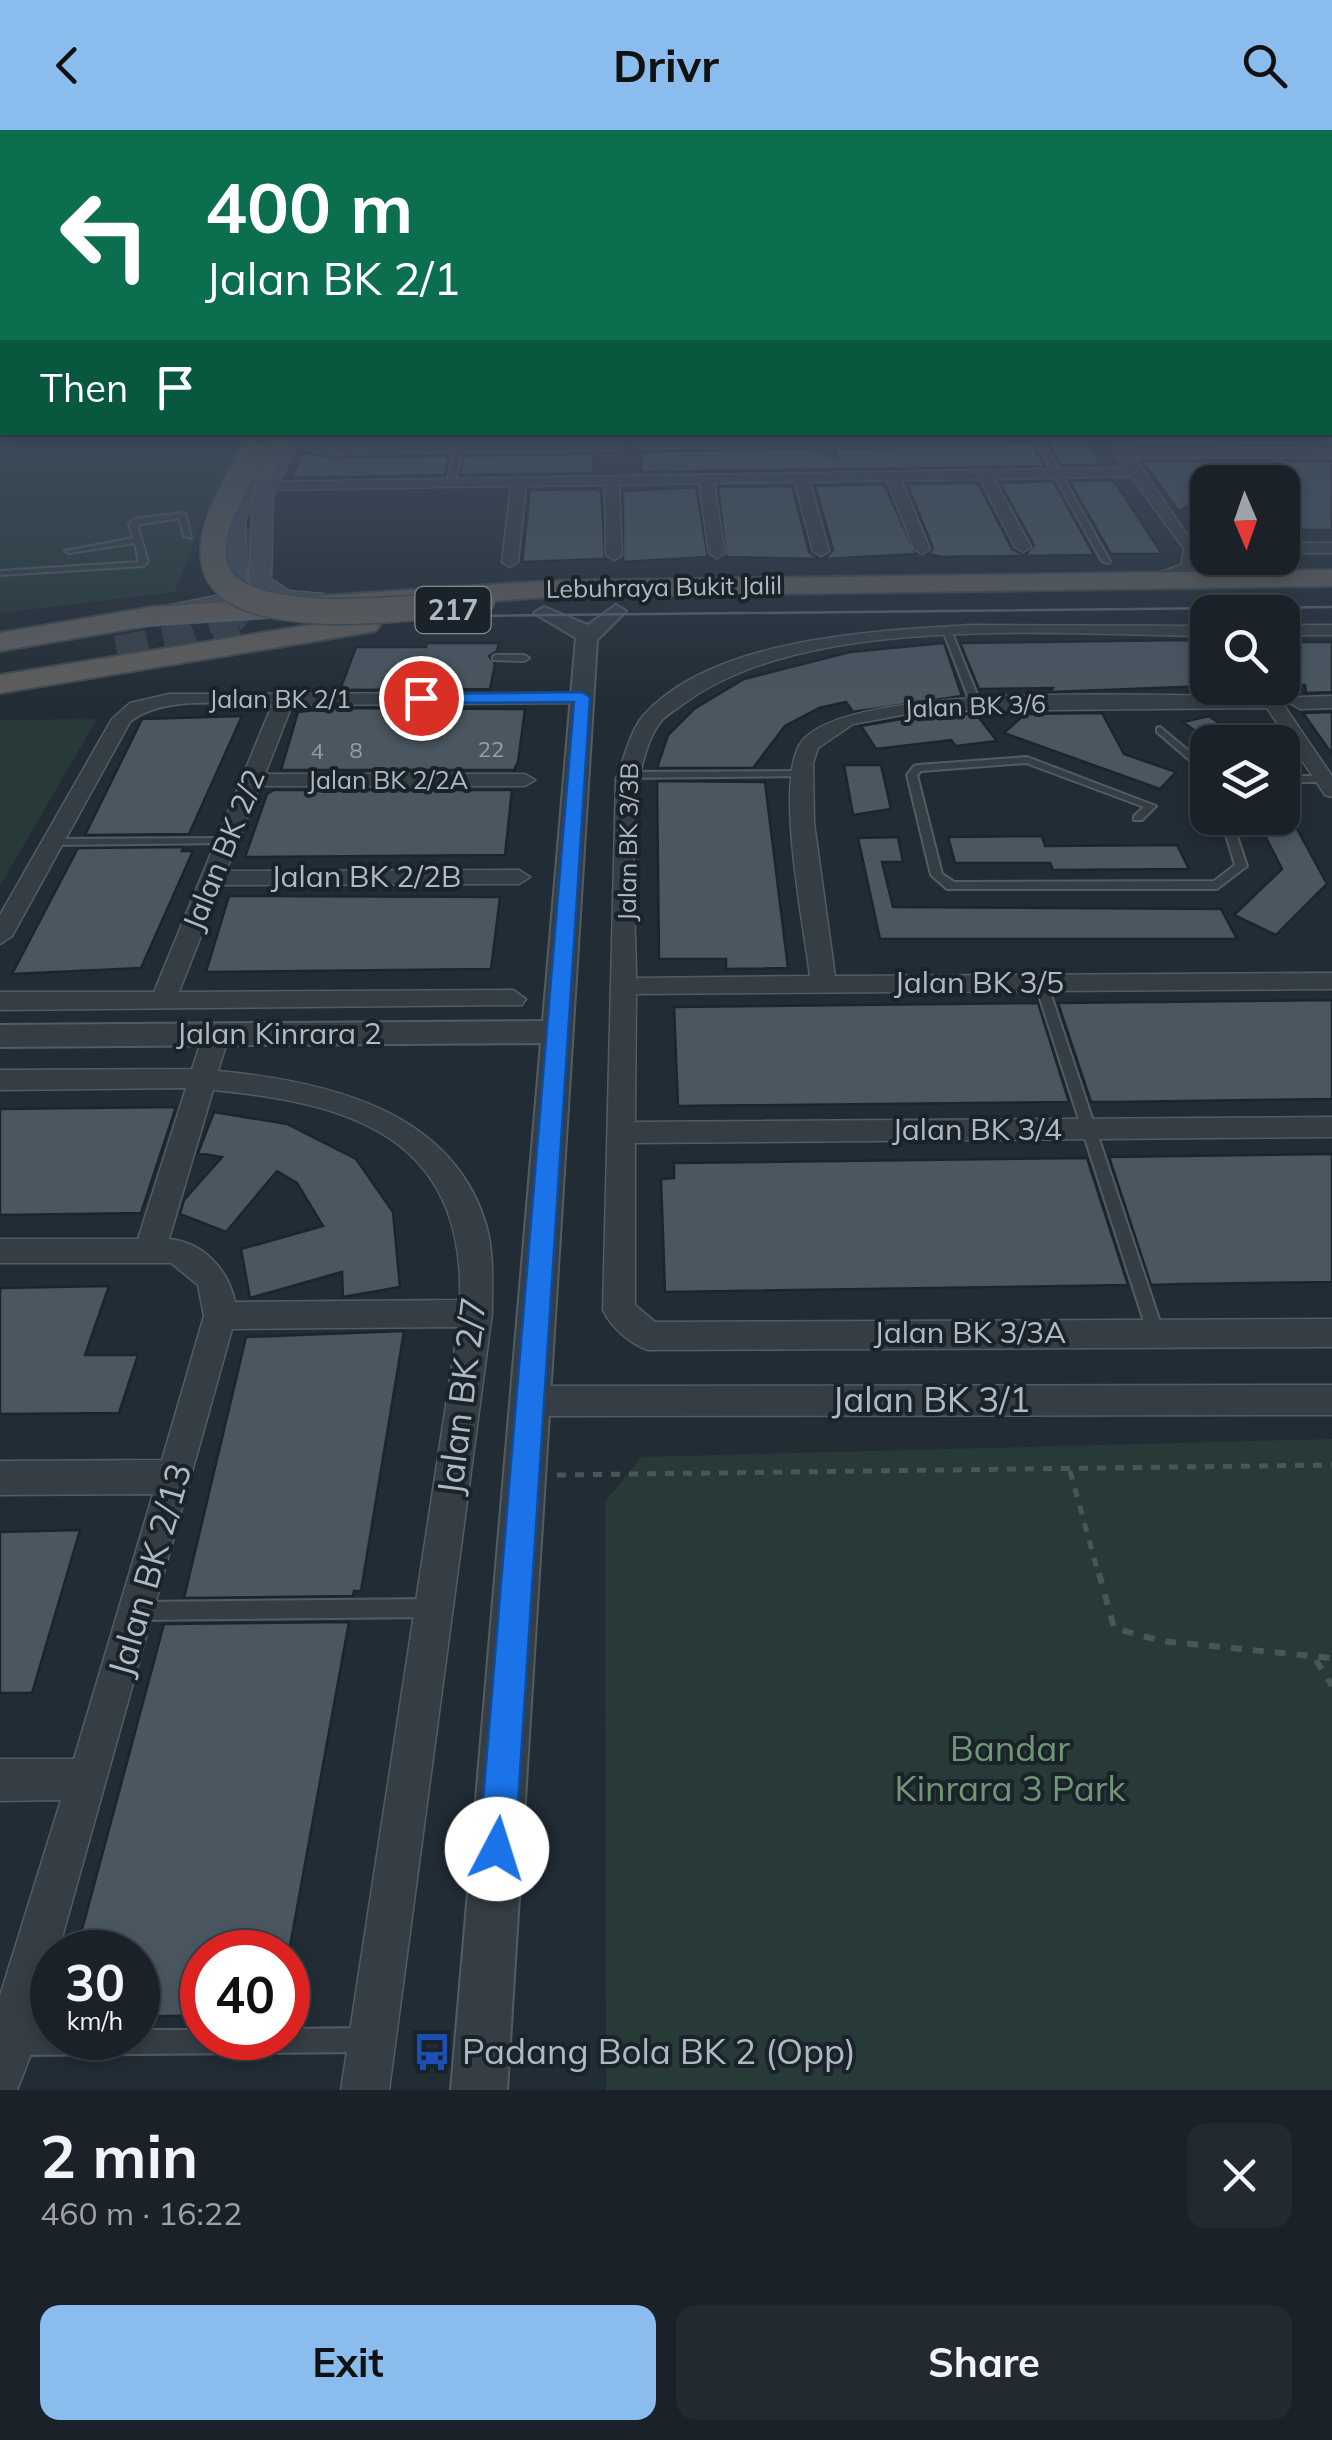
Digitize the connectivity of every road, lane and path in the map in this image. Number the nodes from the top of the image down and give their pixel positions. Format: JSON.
{"nodes":[{"id":1,"x":134,"y":523,"type":"edge"},
{"id":2,"x":183,"y":523,"type":"edge"},
{"id":3,"x":221,"y":523,"type":"edge"},
{"id":4,"x":236,"y":523,"type":"edge"},
{"id":5,"x":260,"y":523,"type":"edge"},
{"id":6,"x":514,"y":523,"type":"edge"},
{"id":7,"x":615,"y":523,"type":"edge"},
{"id":8,"x":713,"y":523,"type":"edge"},
{"id":9,"x":814,"y":523,"type":"edge"},
{"id":10,"x":912,"y":523,"type":"edge"},
{"id":11,"x":1011,"y":523,"type":"edge"},
{"id":12,"x":1083,"y":523,"type":"edge"},
{"id":13,"x":188,"y":536,"type":"dead end"},
{"id":14,"x":138,"y":540,"type":"junction"},
{"id":15,"x":1023,"y":547,"type":"dead end"},
{"id":16,"x":1300,"y":548,"type":"edge"},
{"id":17,"x":1332,"y":548,"type":"edge"},
{"id":18,"x":922,"y":549,"type":"dead end"},
{"id":19,"x":68,"y":551,"type":"dead end"},
{"id":20,"x":822,"y":551,"type":"dead end"},
{"id":21,"x":717,"y":553,"type":"dead end"},
{"id":22,"x":614,"y":555,"type":"dead end"},
{"id":23,"x":1106,"y":561,"type":"dead end"},
{"id":24,"x":510,"y":562,"type":"dead end"},
{"id":25,"x":1190,"y":563,"type":"edge"},
{"id":26,"x":0,"y":573,"type":"edge"},
{"id":27,"x":1159,"y":578,"type":"junction"},
{"id":28,"x":1332,"y":578,"type":"edge"},
{"id":29,"x":1332,"y":594,"type":"edge"},
{"id":30,"x":366,"y":598,"type":"junction"},
{"id":31,"x":737,"y":603,"type":"junction"},
{"id":32,"x":685,"y":604,"type":"junction"},
{"id":33,"x":616,"y":610,"type":"junction"},
{"id":34,"x":544,"y":613,"type":"junction"},
{"id":35,"x":152,"y":616,"type":"junction"},
{"id":36,"x":1300,"y":630,"type":"edge"},
{"id":37,"x":1332,"y":630,"type":"edge"},
{"id":38,"x":1190,"y":631,"type":"edge"},
{"id":39,"x":948,"y":633,"type":"junction"},
{"id":40,"x":587,"y":638,"type":"junction"},
{"id":41,"x":0,"y":642,"type":"edge"},
{"id":42,"x":117,"y":652,"type":"tunnel mouth"},
{"id":43,"x":496,"y":658,"type":"dead end"},
{"id":44,"x":524,"y":658,"type":"dead end"},
{"id":45,"x":0,"y":660,"type":"edge"},
{"id":46,"x":0,"y":670,"type":"edge"},
{"id":47,"x":0,"y":684,"type":"edge"},
{"id":48,"x":582,"y":697,"type":"junction"},
{"id":49,"x":1190,"y":697,"type":"edge"},
{"id":50,"x":284,"y":700,"type":"junction"},
{"id":51,"x":1300,"y":702,"type":"dead end"},
{"id":52,"x":1332,"y":702,"type":"edge"},
{"id":53,"x":976,"y":704,"type":"junction"},
{"id":54,"x":1275,"y":705,"type":"edge"},
{"id":55,"x":1160,"y":730,"type":"dead end"},
{"id":56,"x":1190,"y":758,"type":"edge"},
{"id":57,"x":626,"y":774,"type":"junction"},
{"id":58,"x":800,"y":774,"type":"junction"},
{"id":59,"x":252,"y":780,"type":"junction"},
{"id":60,"x":525,"y":780,"type":"dead end"},
{"id":61,"x":1300,"y":782,"type":"edge"},
{"id":62,"x":1328,"y":785,"type":"edge"},
{"id":63,"x":1138,"y":818,"type":"dead end"},
{"id":64,"x":1232,"y":835,"type":"edge"},
{"id":65,"x":227,"y":841,"type":"junction"},
{"id":66,"x":53,"y":842,"type":"junction"},
{"id":67,"x":519,"y":877,"type":"dead end"},
{"id":68,"x":212,"y":878,"type":"junction"},
{"id":69,"x":0,"y":936,"type":"edge"},
{"id":70,"x":1332,"y":981,"type":"edge"},
{"id":71,"x":1041,"y":983,"type":"junction"},
{"id":72,"x":824,"y":984,"type":"junction"},
{"id":73,"x":626,"y":986,"type":"junction"},
{"id":74,"x":513,"y":999,"type":"dead end"},
{"id":75,"x":0,"y":1000,"type":"edge"},
{"id":76,"x":163,"y":1000,"type":"junction"},
{"id":77,"x":558,"y":1032,"type":"junction"},
{"id":78,"x":216,"y":1035,"type":"junction"},
{"id":79,"x":0,"y":1036,"type":"edge"},
{"id":80,"x":203,"y":1078,"type":"junction"},
{"id":81,"x":0,"y":1080,"type":"edge"},
{"id":82,"x":1332,"y":1127,"type":"edge"},
{"id":83,"x":1088,"y":1129,"type":"junction"},
{"id":84,"x":623,"y":1133,"type":"junction"},
{"id":85,"x":0,"y":1250,"type":"edge"},
{"id":86,"x":150,"y":1250,"type":"junction"},
{"id":87,"x":619,"y":1310,"type":"joint"},
{"id":88,"x":476,"y":1313,"type":"junction"},
{"id":89,"x":220,"y":1316,"type":"junction"},
{"id":90,"x":1155,"y":1331,"type":"junction"},
{"id":91,"x":1332,"y":1333,"type":"edge"},
{"id":92,"x":1332,"y":1400,"type":"edge"},
{"id":93,"x":530,"y":1401,"type":"junction"},
{"id":94,"x":1332,"y":1466,"type":"edge"},
{"id":95,"x":1070,"y":1471,"type":"junction"},
{"id":96,"x":525,"y":1475,"type":"junction"},
{"id":97,"x":177,"y":1477,"type":"junction"},
{"id":98,"x":0,"y":1478,"type":"edge"},
{"id":99,"x":434,"y":1608,"type":"junction"},
{"id":100,"x":138,"y":1611,"type":"junction"},
{"id":101,"x":1332,"y":1658,"type":"edge"},
{"id":102,"x":1315,"y":1659,"type":"junction"},
{"id":103,"x":1332,"y":1686,"type":"edge"},
{"id":104,"x":89,"y":1779,"type":"junction"},
{"id":105,"x":0,"y":1780,"type":"edge"},
{"id":106,"x":374,"y":2040,"type":"junction"},
{"id":107,"x":6,"y":2058,"type":"edge"},
{"id":108,"x":365,"y":2090,"type":"edge"},
{"id":109,"x":480,"y":2090,"type":"edge"}],
"edges":[{"from":1,"to":14,"type":"lane"},
{"from":2,"to":13,"type":"lane"},
{"from":3,"to":32,"type":"highway","bridge":true},
{"from":4,"to":35,"type":"main road"},
{"from":5,"to":30,"type":"main road"},
{"from":6,"to":24,"type":"street"},
{"from":7,"to":22,"type":"street"},
{"from":8,"to":21,"type":"street"},
{"from":9,"to":20,"type":"street"},
{"from":10,"to":18,"type":"street"},
{"from":11,"to":15,"type":"street"},
{"from":12,"to":23,"type":"lane"},
{"from":14,"to":19,"type":"lane"},
{"from":14,"to":26,"type":"lane"},
{"from":16,"to":17,"type":"street"},
{"from":25,"to":27,"type":"street"},
{"from":27,"to":28,"type":"highway","name":"Lebuhraya Bukit Jalil","number":"217"},
{"from":27,"to":30,"type":"highway","name":"Lebuhraya Bukit Jalil","number":"217"},
{"from":29,"to":31,"type":"highway","name":"Lebuhraya Bukit Jalil","number":"217"},
{"from":30,"to":35,"type":"highway","name":"Lebuhraya Bukit Jalil","number":"217"},
{"from":31,"to":32,"type":"highway","name":"Lebuhraya Bukit Jalil","number":"217"},
{"from":31,"to":33,"type":"highway"},
{"from":32,"to":45,"type":"highway","name":"Lebuhraya Bukit Jalil","number":"217"},
{"from":33,"to":34,"type":"highway"},
{"from":33,"to":40,"type":"street"},
{"from":34,"to":40,"type":"street"},
{"from":34,"to":47,"type":"highway"},
{"from":35,"to":41,"type":"highway","name":"Lebuhraya Bukit Jalil","number":"217"},
{"from":36,"to":37,"type":"street"},
{"from":38,"to":39,"type":"street","name":"Jalan BK 3/3B"},
{"from":39,"to":53,"type":"lane"},
{"from":39,"to":57,"type":"street","name":"Jalan BK 3/3B"},
{"from":40,"to":48,"type":"street"},
{"from":42,"to":46,"type":"highway"},
{"from":43,"to":44,"type":"lane"},
{"from":48,"to":50,"type":"street","name":"Jalan BK 2/1"},
{"from":48,"to":77,"type":"street"},
{"from":49,"to":53,"type":"street","name":"Jalan BK 3/6"},
{"from":50,"to":59,"type":"street","name":"Jalan BK 2/2"},
{"from":50,"to":66,"type":"street","name":"Jalan BK 2/1"},
{"from":51,"to":52,"type":"street"},
{"from":53,"to":58,"type":"street","name":"Jalan BK 3/6"},
{"from":54,"to":62,"type":"street"},
{"from":55,"to":56,"type":"lane"},
{"from":57,"to":58,"type":"lane"},
{"from":57,"to":73,"type":"street","name":"Jalan BK 3/3B"},
{"from":58,"to":72,"type":"street"},
{"from":59,"to":60,"type":"street","name":"Jalan BK 2/2A"},
{"from":59,"to":65,"type":"street","name":"Jalan BK 2/2"},
{"from":61,"to":62,"type":"lane"},
{"from":63,"to":64,"type":"lane"},
{"from":65,"to":66,"type":"lane"},
{"from":65,"to":68,"type":"street","name":"Jalan BK 2/2"},
{"from":66,"to":69,"type":"street"},
{"from":67,"to":68,"type":"street","name":"Jalan BK 2/2B"},
{"from":68,"to":76,"type":"street","name":"Jalan BK 2/2"},
{"from":70,"to":71,"type":"street","name":"Jalan BK 3/5"},
{"from":71,"to":72,"type":"street","name":"Jalan BK 3/5"},
{"from":71,"to":83,"type":"lane"},
{"from":72,"to":73,"type":"street","name":"Jalan BK 3/5"},
{"from":73,"to":84,"type":"street","name":"Jalan BK 3/3B"},
{"from":74,"to":76,"type":"street"},
{"from":75,"to":76,"type":"street"},
{"from":77,"to":78,"type":"street","name":"Jalan Kinrara 2"},
{"from":77,"to":93,"type":"street"},
{"from":78,"to":79,"type":"street","name":"Jalan Kinrara 2"},
{"from":78,"to":80,"type":"street"},
{"from":80,"to":81,"type":"street","name":"Jalan BK 2/7"},
{"from":80,"to":86,"type":"street"},
{"from":80,"to":88,"type":"street","name":"Jalan BK 2/7"},
{"from":82,"to":83,"type":"street","name":"Jalan BK 3/4"},
{"from":83,"to":84,"type":"street","name":"Jalan BK 3/4"},
{"from":83,"to":90,"type":"lane"},
{"from":84,"to":87,"type":"street","name":"Jalan BK 3/3B"},
{"from":85,"to":86,"type":"street"},
{"from":86,"to":89,"type":"street"},
{"from":87,"to":90,"type":"street","name":"Jalan BK 3/3A"},
{"from":88,"to":89,"type":"street"},
{"from":88,"to":99,"type":"street","name":"Jalan BK 2/7"},
{"from":89,"to":97,"type":"street","name":"Jalan BK 2/13"},
{"from":90,"to":91,"type":"street","name":"Jalan BK 3/3A"},
{"from":92,"to":93,"type":"street","name":"Jalan BK 3/1"},
{"from":93,"to":96,"type":"street"},
{"from":94,"to":95,"type":"path"},
{"from":95,"to":96,"type":"path"},
{"from":95,"to":102,"type":"path"},
{"from":96,"to":109,"type":"street"},
{"from":97,"to":98,"type":"street"},
{"from":97,"to":100,"type":"street","name":"Jalan BK 2/13"},
{"from":99,"to":100,"type":"lane"},
{"from":99,"to":106,"type":"street","name":"Jalan BK 2/7"},
{"from":100,"to":104,"type":"street","name":"Jalan BK 2/13"},
{"from":101,"to":102,"type":"path"},
{"from":102,"to":103,"type":"path"},
{"from":104,"to":105,"type":"street"},
{"from":104,"to":107,"type":"street","name":"Jalan BK 2/13"},
{"from":106,"to":107,"type":"lane"},
{"from":106,"to":108,"type":"street","name":"Jalan BK 2/7"}]}
